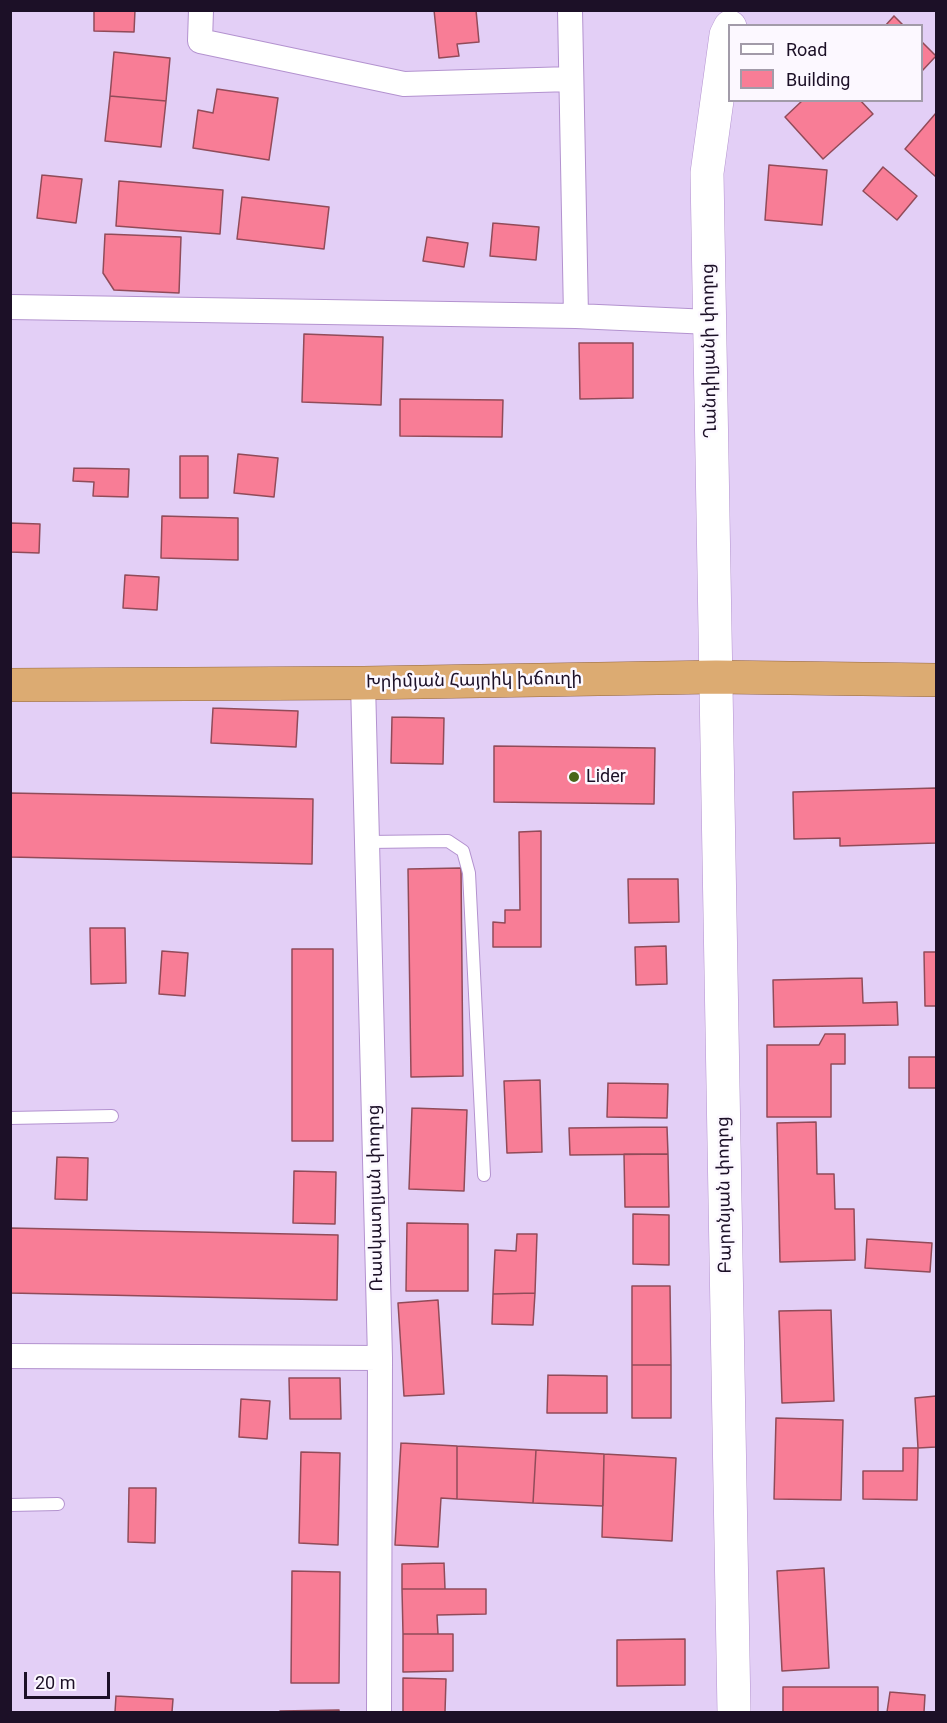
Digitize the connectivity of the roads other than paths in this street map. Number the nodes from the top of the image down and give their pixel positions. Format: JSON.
{"nodes":[{"id":1,"x":201,"y":10,"type":"edge"},
{"id":2,"x":570,"y":10,"type":"edge"},
{"id":3,"x":738,"y":10,"type":"edge"},
{"id":4,"x":731,"y":24,"type":"edge"},
{"id":5,"x":728,"y":30,"type":"edge"},
{"id":6,"x":571,"y":79,"type":"junction"},
{"id":7,"x":10,"y":307,"type":"edge"},
{"id":8,"x":576,"y":316,"type":"junction"},
{"id":9,"x":710,"y":322,"type":"junction"},
{"id":10,"x":716,"y":677,"type":"junction"},
{"id":11,"x":936,"y":680,"type":"edge"},
{"id":12,"x":363,"y":683,"type":"junction"},
{"id":13,"x":10,"y":685,"type":"edge"},
{"id":14,"x":368,"y":842,"type":"junction"},
{"id":15,"x":112,"y":1116,"type":"dead end"},
{"id":16,"x":10,"y":1118,"type":"edge"},
{"id":17,"x":484,"y":1175,"type":"dead end"},
{"id":18,"x":10,"y":1356,"type":"edge"},
{"id":19,"x":380,"y":1358,"type":"junction"},
{"id":20,"x":58,"y":1504,"type":"dead end"},
{"id":21,"x":10,"y":1505,"type":"edge"},
{"id":22,"x":379,"y":1713,"type":"edge"},
{"id":23,"x":734,"y":1713,"type":"edge"}],
"edges":[{"from":1,"to":6,"type":"street"},
{"from":2,"to":6,"type":"street"},
{"from":3,"to":4,"type":"main road","name":"Ղանդիլյանի փողոց"},
{"from":5,"to":9,"type":"main road","name":"Ղանդիլյանի փողոց"},
{"from":6,"to":8,"type":"street"},
{"from":7,"to":8,"type":"street"},
{"from":8,"to":9,"type":"street"},
{"from":9,"to":10,"type":"main road","name":"Ղանդիլյանի փողոց"},
{"from":10,"to":11,"type":"highway","name":"Խրիմյան Հայրիկ խճուղի"},
{"from":10,"to":12,"type":"highway","name":"Խրիմյան Հայրիկ խճուղի"},
{"from":10,"to":23,"type":"main road","name":"Բարոնյան փողոց"},
{"from":12,"to":13,"type":"highway","name":"Խրիմյան Հայրիկ խճուղի"},
{"from":12,"to":14,"type":"street","name":"Ռասկատլյան փողոց"},
{"from":14,"to":17,"type":"lane"},
{"from":14,"to":19,"type":"street","name":"Ռասկատլյան փողոց"},
{"from":15,"to":16,"type":"lane"},
{"from":18,"to":19,"type":"street"},
{"from":19,"to":22,"type":"street","name":"Ռասկատլյան փողոց"},
{"from":20,"to":21,"type":"lane"}]}
